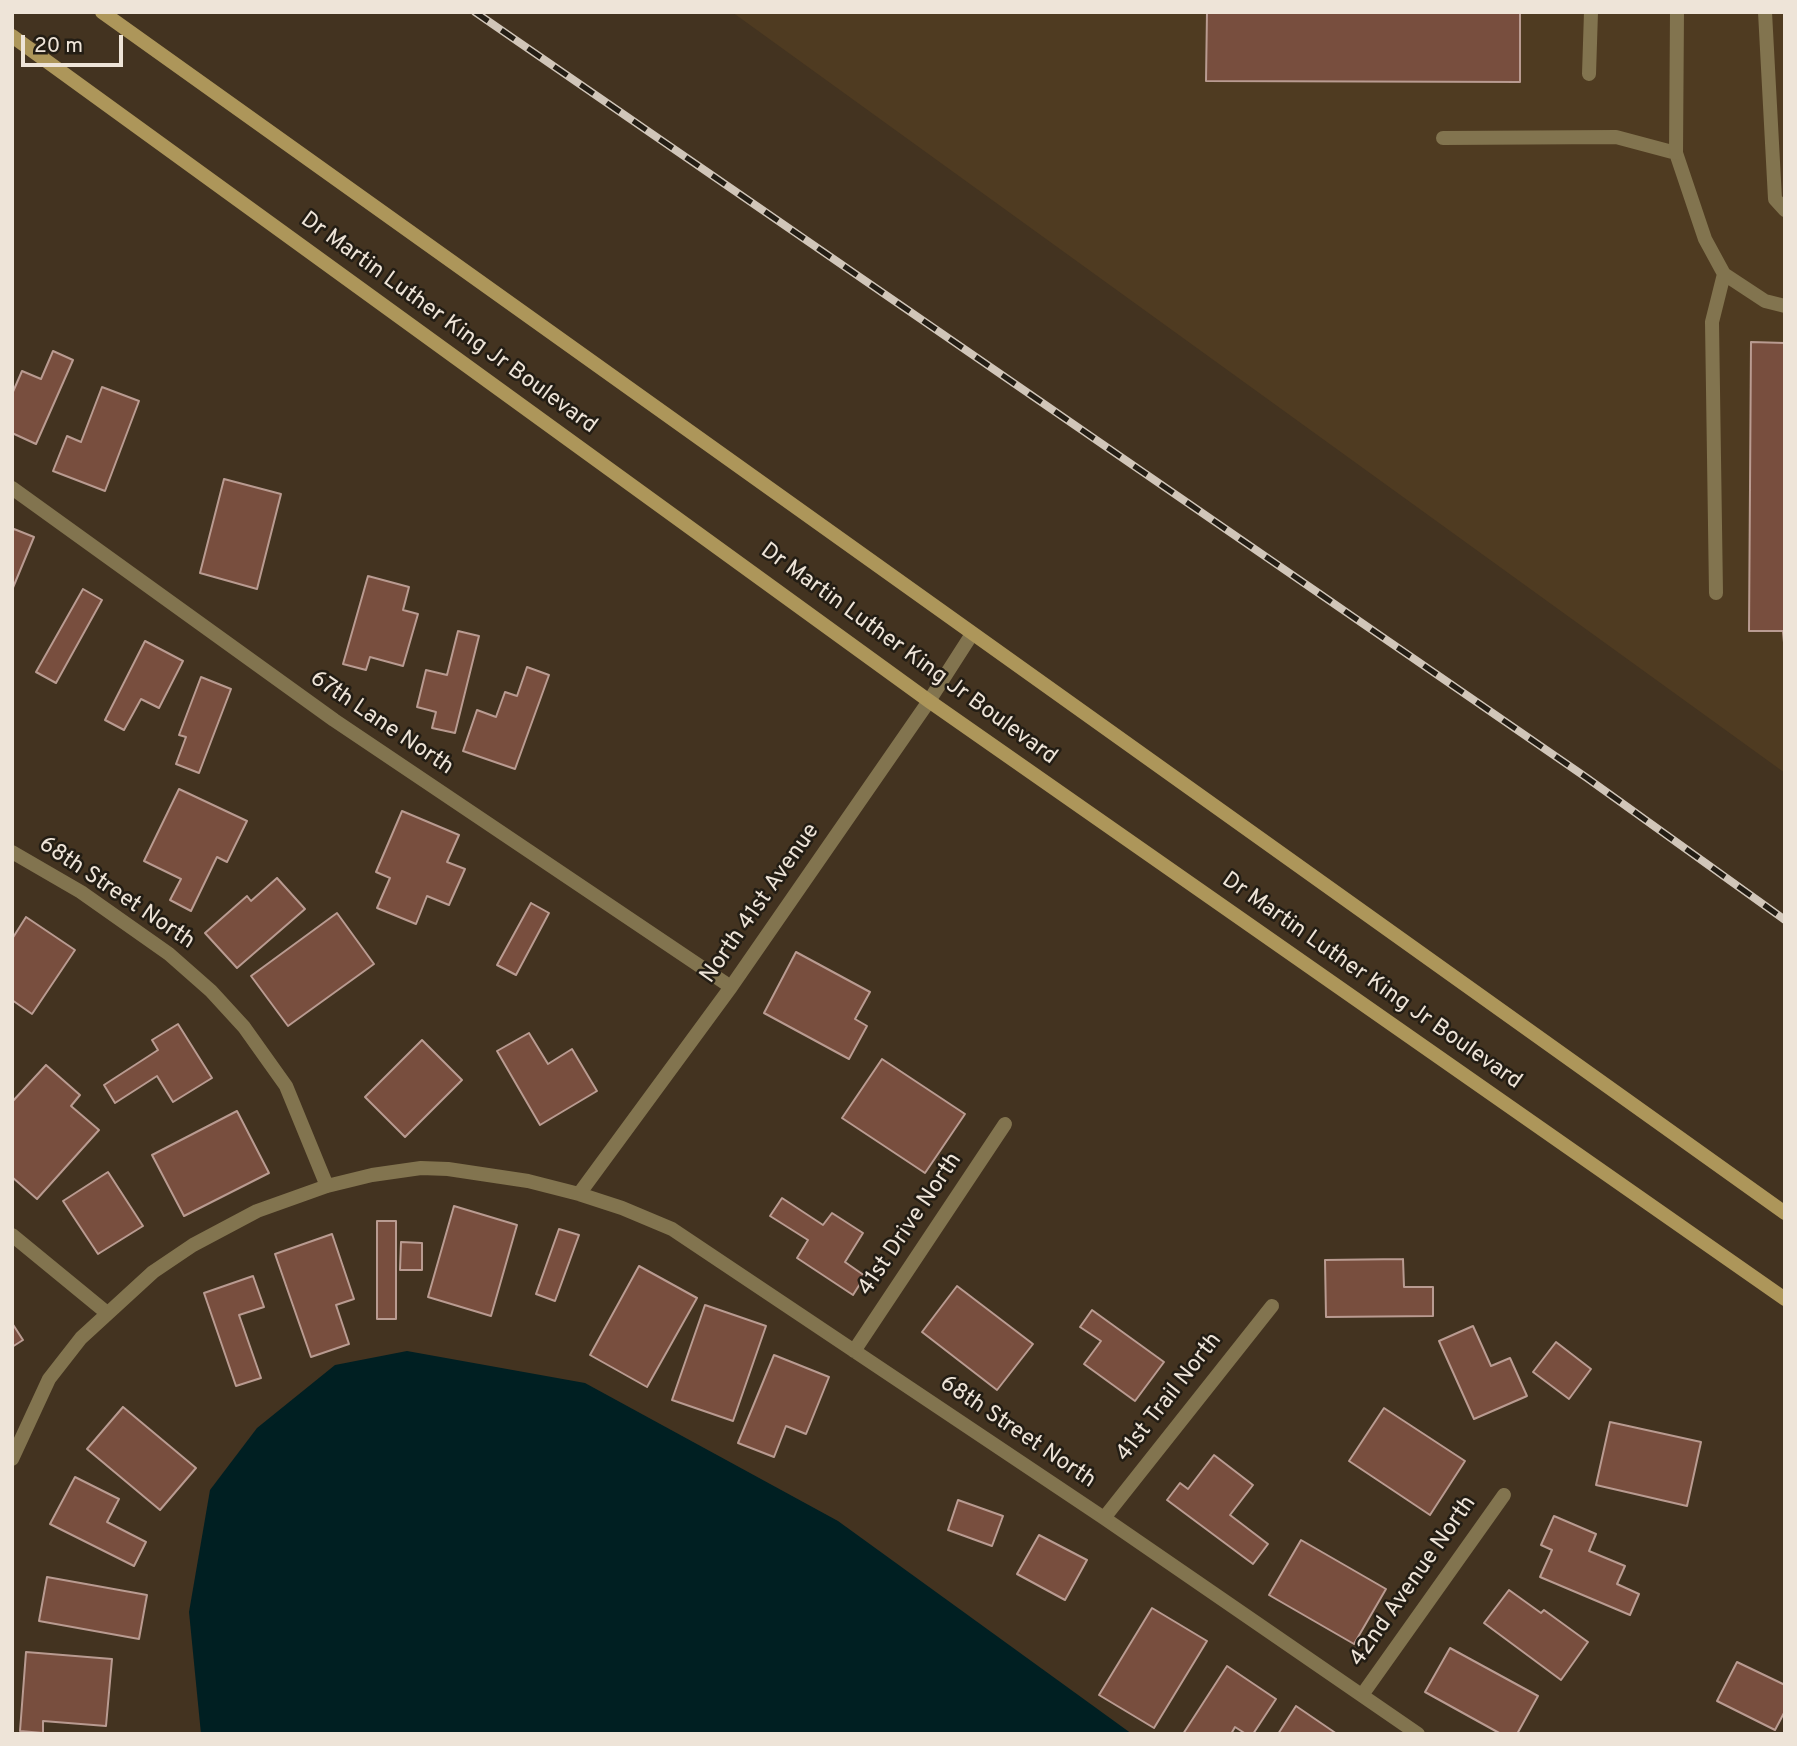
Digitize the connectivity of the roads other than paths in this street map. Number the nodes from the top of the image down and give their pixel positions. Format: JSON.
{"nodes":[{"id":1,"x":102,"y":12,"type":"edge"},
{"id":2,"x":1591,"y":12,"type":"edge"},
{"id":3,"x":1677,"y":12,"type":"edge"},
{"id":4,"x":1765,"y":12,"type":"edge"},
{"id":5,"x":12,"y":36,"type":"edge"},
{"id":6,"x":1589,"y":74,"type":"dead end"},
{"id":7,"x":1443,"y":138,"type":"dead end"},
{"id":8,"x":1676,"y":153,"type":"junction"},
{"id":9,"x":1785,"y":210,"type":"edge"},
{"id":10,"x":1724,"y":274,"type":"junction"},
{"id":11,"x":1785,"y":306,"type":"edge"},
{"id":12,"x":12,"y":488,"type":"edge"},
{"id":13,"x":1716,"y":593,"type":"dead end"},
{"id":14,"x":972,"y":634,"type":"junction"},
{"id":15,"x":929,"y":701,"type":"junction"},
{"id":16,"x":12,"y":852,"type":"edge"},
{"id":17,"x":731,"y":988,"type":"junction"},
{"id":18,"x":1005,"y":1124,"type":"dead end"},
{"id":19,"x":327,"y":1186,"type":"junction"},
{"id":20,"x":579,"y":1194,"type":"junction"},
{"id":21,"x":1785,"y":1213,"type":"edge"},
{"id":22,"x":12,"y":1235,"type":"edge"},
{"id":23,"x":1785,"y":1299,"type":"edge"},
{"id":24,"x":1272,"y":1306,"type":"dead end"},
{"id":25,"x":107,"y":1313,"type":"junction"},
{"id":26,"x":854,"y":1351,"type":"junction"},
{"id":27,"x":12,"y":1459,"type":"edge"},
{"id":28,"x":1504,"y":1495,"type":"dead end"},
{"id":29,"x":1104,"y":1518,"type":"junction"},
{"id":30,"x":1362,"y":1695,"type":"junction"},
{"id":31,"x":1418,"y":1734,"type":"edge"}],
"edges":[{"from":1,"to":14,"type":"main road"},
{"from":2,"to":6,"type":"street"},
{"from":3,"to":8,"type":"street"},
{"from":4,"to":9,"type":"street"},
{"from":5,"to":15,"type":"main road","name":"Dr Martin Luther King Jr Boulevard"},
{"from":7,"to":8,"type":"street"},
{"from":8,"to":10,"type":"street"},
{"from":10,"to":11,"type":"street"},
{"from":10,"to":13,"type":"street"},
{"from":12,"to":17,"type":"street","name":"67th Lane North"},
{"from":14,"to":15,"type":"street","name":"North 41st Avenue"},
{"from":14,"to":21,"type":"main road"},
{"from":15,"to":17,"type":"street","name":"North 41st Avenue"},
{"from":15,"to":23,"type":"main road","name":"Dr Martin Luther King Jr Boulevard"},
{"from":16,"to":19,"type":"street","name":"68th Street North"},
{"from":17,"to":20,"type":"street","name":"North 41st Avenue"},
{"from":18,"to":26,"type":"street","name":"41st Drive North"},
{"from":19,"to":20,"type":"street","name":"68th Street North"},
{"from":19,"to":25,"type":"street","name":"68th Street North"},
{"from":20,"to":26,"type":"street","name":"68th Street North"},
{"from":22,"to":25,"type":"street"},
{"from":24,"to":29,"type":"street","name":"41st Trail North"},
{"from":25,"to":27,"type":"street","name":"68th Street North"},
{"from":26,"to":29,"type":"street","name":"68th Street North"},
{"from":28,"to":30,"type":"street","name":"42nd Avenue North"},
{"from":29,"to":30,"type":"street","name":"68th Street North"},
{"from":30,"to":31,"type":"street","name":"68th Street North"}]}
